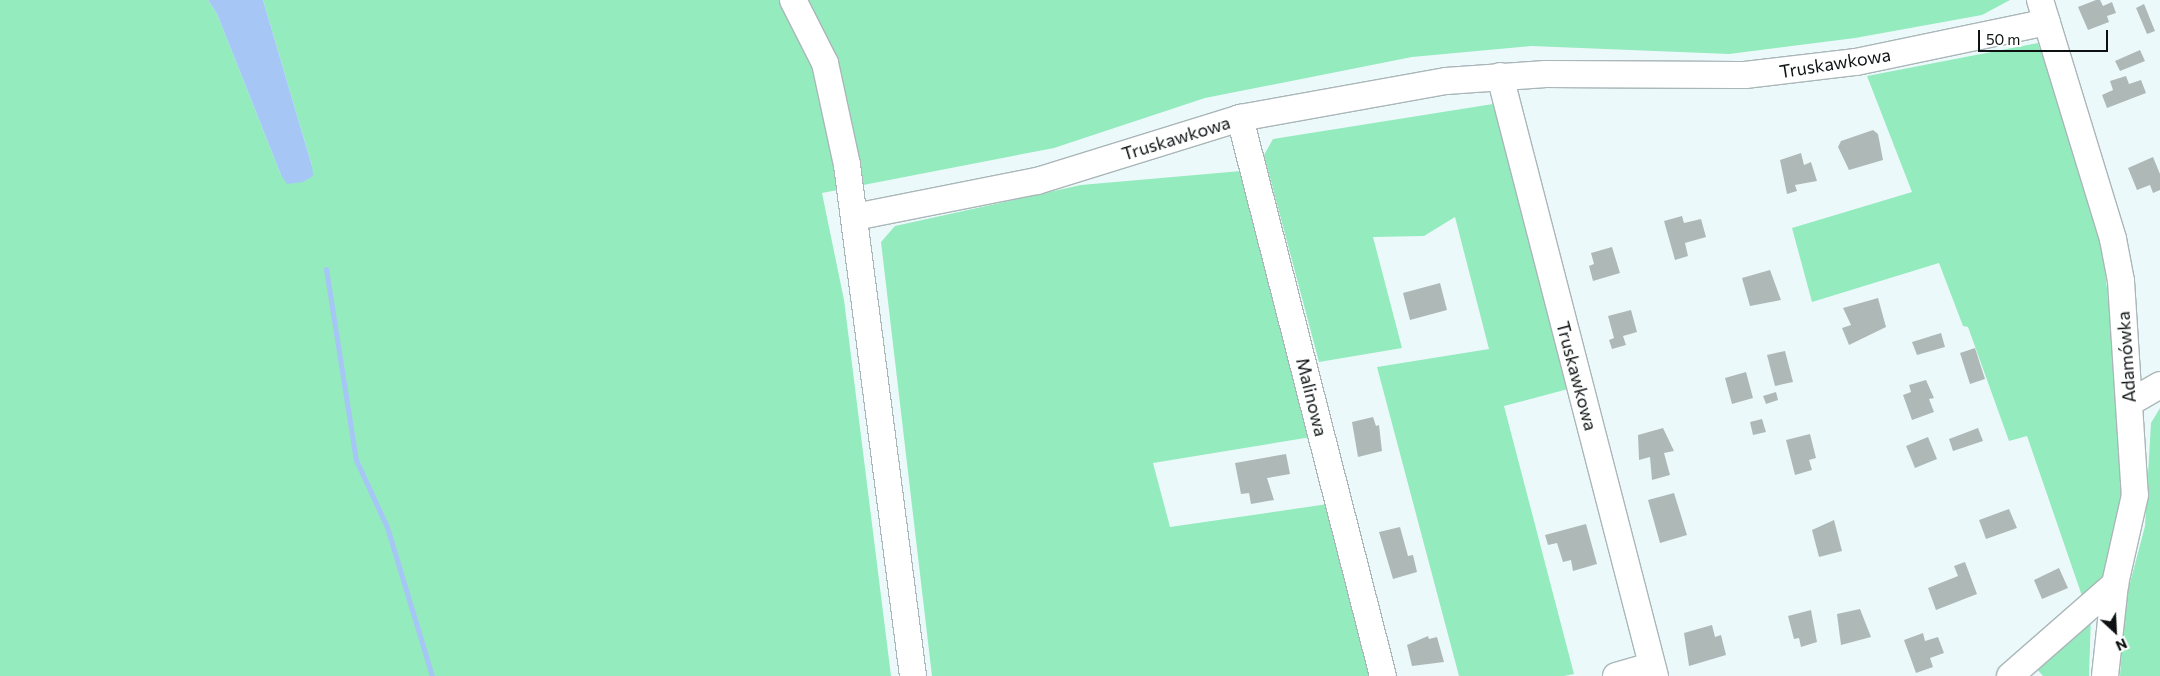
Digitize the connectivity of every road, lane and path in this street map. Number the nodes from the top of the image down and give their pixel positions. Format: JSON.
{"nodes":[{"id":1,"x":793,"y":0,"type":"edge"},
{"id":2,"x":2043,"y":11,"type":"edge"},
{"id":3,"x":1500,"y":76,"type":"junction"},
{"id":4,"x":1240,"y":118,"type":"junction"},
{"id":5,"x":855,"y":217,"type":"junction"},
{"id":6,"x":2160,"y":385,"type":"edge"},
{"id":7,"x":2129,"y":403,"type":"junction"},
{"id":8,"x":2115,"y":584,"type":"junction"},
{"id":9,"x":1654,"y":671,"type":"edge"},
{"id":10,"x":2021,"y":673,"type":"edge"},
{"id":11,"x":913,"y":676,"type":"edge"},
{"id":12,"x":1383,"y":676,"type":"edge"},
{"id":13,"x":1616,"y":676,"type":"edge"},
{"id":14,"x":2104,"y":676,"type":"edge"}],
"edges":[{"from":1,"to":5,"type":"street"},
{"from":2,"to":3,"type":"street","name":"Truskawkowa"},
{"from":2,"to":7,"type":"street","name":"Adamówka"},
{"from":3,"to":4,"type":"street","name":"Truskawkowa"},
{"from":3,"to":9,"type":"street","name":"Truskawkowa"},
{"from":4,"to":5,"type":"street","name":"Truskawkowa"},
{"from":4,"to":12,"type":"street","name":"Malinowa"},
{"from":5,"to":11,"type":"street"},
{"from":6,"to":7,"type":"street"},
{"from":7,"to":8,"type":"street","name":"Adamówka"},
{"from":8,"to":10,"type":"street"},
{"from":8,"to":14,"type":"street","name":"Adamówka"},
{"from":9,"to":13,"type":"street"}]}
